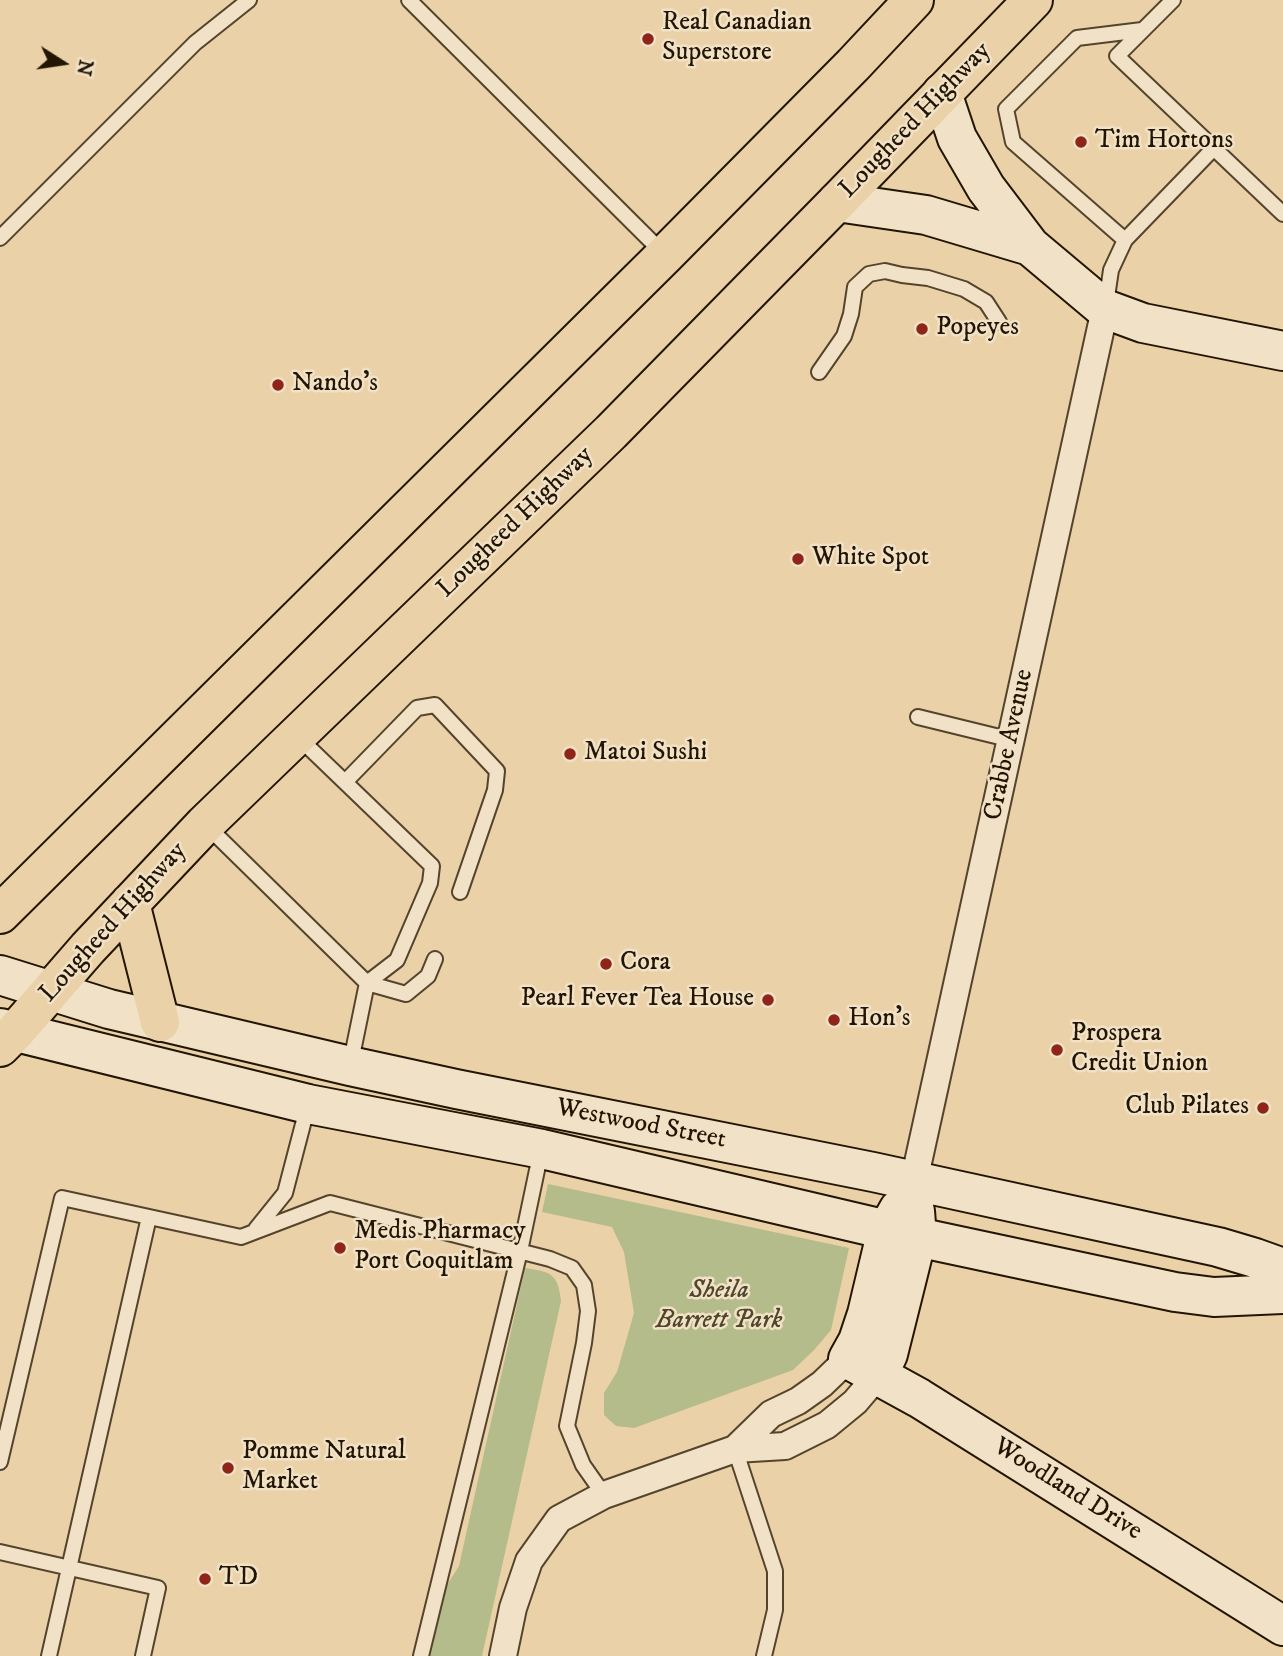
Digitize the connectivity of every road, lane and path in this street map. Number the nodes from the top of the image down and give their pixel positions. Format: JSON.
{"nodes":[{"id":1,"x":249,"y":0,"type":"edge"},
{"id":2,"x":409,"y":0,"type":"edge"},
{"id":3,"x":914,"y":0,"type":"edge"},
{"id":4,"x":1033,"y":0,"type":"edge"},
{"id":5,"x":1173,"y":0,"type":"edge"},
{"id":6,"x":1142,"y":30,"type":"junction"},
{"id":7,"x":942,"y":93,"type":"junction"},
{"id":8,"x":1213,"y":149,"type":"junction"},
{"id":9,"x":837,"y":202,"type":"junction"},
{"id":10,"x":1283,"y":214,"type":"edge"},
{"id":11,"x":0,"y":238,"type":"edge"},
{"id":12,"x":1125,"y":240,"type":"junction"},
{"id":13,"x":1030,"y":246,"type":"junction"},
{"id":14,"x":665,"y":255,"type":"junction"},
{"id":15,"x":1105,"y":309,"type":"junction"},
{"id":16,"x":999,"y":322,"type":"dead end"},
{"id":17,"x":1283,"y":351,"type":"edge"},
{"id":18,"x":819,"y":372,"type":"dead end"},
{"id":19,"x":918,"y":717,"type":"dead end"},
{"id":20,"x":296,"y":735,"type":"junction"},
{"id":21,"x":1012,"y":740,"type":"junction"},
{"id":22,"x":345,"y":782,"type":"junction"},
{"id":23,"x":205,"y":824,"type":"junction"},
{"id":24,"x":460,"y":892,"type":"dead end"},
{"id":25,"x":130,"y":903,"type":"junction"},
{"id":26,"x":0,"y":914,"type":"edge"},
{"id":27,"x":435,"y":959,"type":"dead end"},
{"id":28,"x":0,"y":975,"type":"edge"},
{"id":29,"x":367,"y":983,"type":"junction"},
{"id":30,"x":51,"y":992,"type":"junction"},
{"id":31,"x":160,"y":1022,"type":"junction"},
{"id":32,"x":5,"y":1036,"type":"edge"},
{"id":33,"x":350,"y":1066,"type":"junction"},
{"id":34,"x":309,"y":1104,"type":"junction"},
{"id":35,"x":542,"y":1149,"type":"junction"},
{"id":36,"x":914,"y":1181,"type":"junction"},
{"id":37,"x":149,"y":1217,"type":"junction"},
{"id":38,"x":902,"y":1233,"type":"junction"},
{"id":39,"x":248,"y":1234,"type":"junction"},
{"id":40,"x":520,"y":1251,"type":"junction"},
{"id":41,"x":1283,"y":1268,"type":"edge"},
{"id":42,"x":1283,"y":1294,"type":"edge"},
{"id":43,"x":863,"y":1367,"type":"junction"},
{"id":44,"x":735,"y":1449,"type":"junction"},
{"id":45,"x":0,"y":1462,"type":"edge"},
{"id":46,"x":604,"y":1495,"type":"junction"},
{"id":47,"x":0,"y":1552,"type":"edge"},
{"id":48,"x":68,"y":1568,"type":"junction"},
{"id":49,"x":1283,"y":1626,"type":"edge"},
{"id":50,"x":49,"y":1656,"type":"edge"},
{"id":51,"x":143,"y":1656,"type":"edge"},
{"id":52,"x":421,"y":1656,"type":"edge"},
{"id":53,"x":503,"y":1656,"type":"edge"},
{"id":54,"x":764,"y":1656,"type":"edge"}],
"edges":[{"from":1,"to":11,"type":"lane"},
{"from":2,"to":14,"type":"lane"},
{"from":3,"to":14,"type":"main road"},
{"from":4,"to":7,"type":"main road","name":"Lougheed Highway"},
{"from":5,"to":6,"type":"lane"},
{"from":6,"to":8,"type":"lane"},
{"from":6,"to":12,"type":"lane"},
{"from":7,"to":9,"type":"main road","name":"Lougheed Highway"},
{"from":7,"to":13,"type":"main road"},
{"from":8,"to":10,"type":"lane"},
{"from":8,"to":12,"type":"lane"},
{"from":9,"to":13,"type":"main road"},
{"from":9,"to":20,"type":"main road","name":"Lougheed Highway"},
{"from":12,"to":15,"type":"lane"},
{"from":13,"to":15,"type":"main road"},
{"from":14,"to":26,"type":"main road"},
{"from":15,"to":17,"type":"main road"},
{"from":15,"to":21,"type":"street","name":"Crabbe Avenue"},
{"from":16,"to":18,"type":"lane"},
{"from":19,"to":21,"type":"lane"},
{"from":20,"to":22,"type":"lane"},
{"from":20,"to":23,"type":"main road","name":"Lougheed Highway"},
{"from":21,"to":36,"type":"street","name":"Crabbe Avenue"},
{"from":22,"to":24,"type":"lane"},
{"from":22,"to":29,"type":"lane"},
{"from":23,"to":25,"type":"main road","name":"Lougheed Highway"},
{"from":23,"to":29,"type":"lane"},
{"from":25,"to":30,"type":"main road","name":"Lougheed Highway"},
{"from":25,"to":31,"type":"main road"},
{"from":27,"to":29,"type":"lane"},
{"from":28,"to":30,"type":"main road","name":"Westwood Street"},
{"from":29,"to":33,"type":"lane"},
{"from":30,"to":31,"type":"main road","name":"Westwood Street"},
{"from":30,"to":32,"type":"main road","name":"Lougheed Highway"},
{"from":31,"to":33,"type":"main road","name":"Westwood Street"},
{"from":32,"to":34,"type":"main road","name":"Westwood Street"},
{"from":33,"to":36,"type":"main road","name":"Westwood Street"},
{"from":34,"to":35,"type":"main road","name":"Westwood Street"},
{"from":34,"to":39,"type":"lane"},
{"from":35,"to":38,"type":"main road","name":"Westwood Street"},
{"from":35,"to":40,"type":"lane"},
{"from":36,"to":38,"type":"main road"},
{"from":36,"to":41,"type":"main road","name":"Westwood Street"},
{"from":37,"to":39,"type":"lane"},
{"from":37,"to":45,"type":"lane"},
{"from":37,"to":48,"type":"lane"},
{"from":38,"to":42,"type":"main road","name":"Westwood Street"},
{"from":38,"to":43,"type":"main road"},
{"from":39,"to":40,"type":"lane"},
{"from":40,"to":46,"type":"lane"},
{"from":40,"to":52,"type":"lane"},
{"from":43,"to":44,"type":"street"},
{"from":43,"to":44,"type":"street"},
{"from":43,"to":49,"type":"main road","name":"Woodland Drive"},
{"from":44,"to":46,"type":"street"},
{"from":44,"to":54,"type":"lane"},
{"from":46,"to":53,"type":"street"},
{"from":47,"to":48,"type":"lane"},
{"from":48,"to":50,"type":"lane"},
{"from":48,"to":51,"type":"lane"}]}
